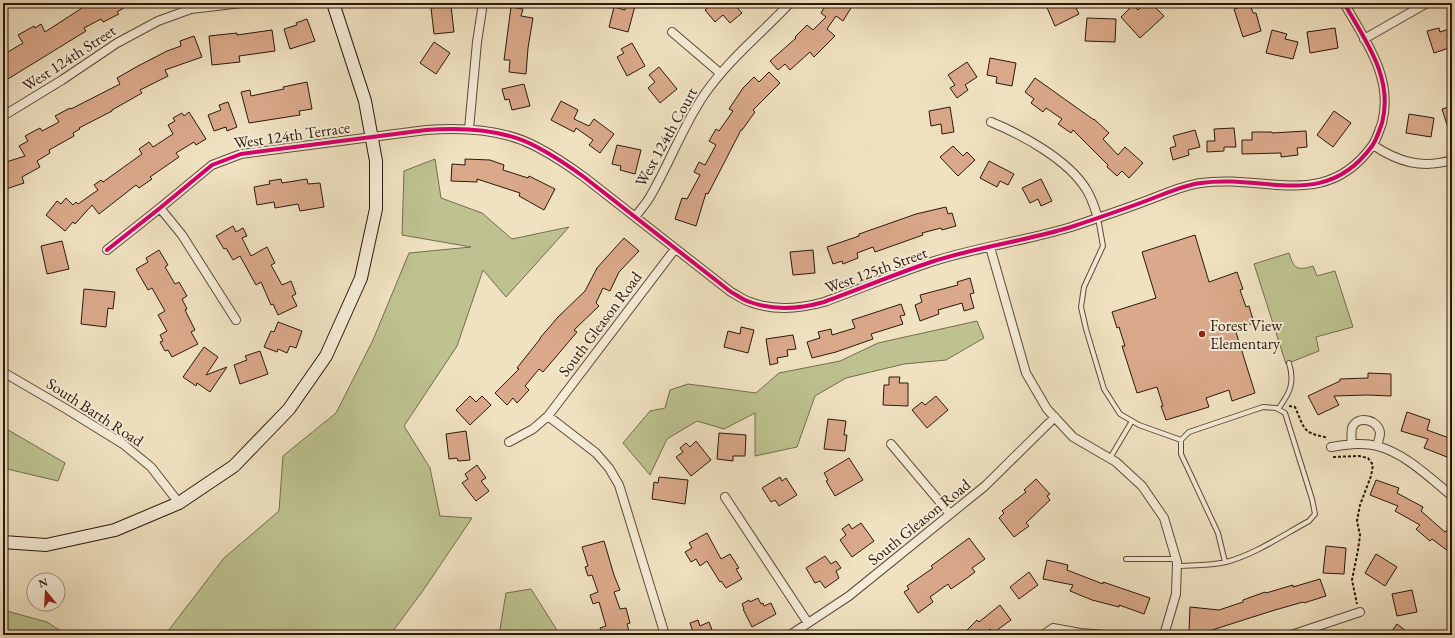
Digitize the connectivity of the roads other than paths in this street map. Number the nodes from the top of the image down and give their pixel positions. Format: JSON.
{"nodes":[{"id":1,"x":242,"y":3,"type":"edge"},
{"id":2,"x":333,"y":3,"type":"edge"},
{"id":3,"x":483,"y":3,"type":"edge"},
{"id":4,"x":790,"y":3,"type":"edge"},
{"id":5,"x":1344,"y":3,"type":"edge"},
{"id":6,"x":1427,"y":3,"type":"edge"},
{"id":7,"x":672,"y":32,"type":"dead end"},
{"id":8,"x":1364,"y":39,"type":"junction"},
{"id":9,"x":720,"y":73,"type":"junction"},
{"id":10,"x":3,"y":116,"type":"edge"},
{"id":11,"x":991,"y":122,"type":"dead end"},
{"id":12,"x":469,"y":129,"type":"junction"},
{"id":13,"x":372,"y":138,"type":"junction"},
{"id":14,"x":1373,"y":146,"type":"junction"},
{"id":15,"x":1452,"y":160,"type":"edge"},
{"id":16,"x":160,"y":208,"type":"junction"},
{"id":17,"x":635,"y":217,"type":"junction"},
{"id":18,"x":1098,"y":218,"type":"junction"},
{"id":19,"x":990,"y":247,"type":"junction"},
{"id":20,"x":676,"y":248,"type":"junction"},
{"id":21,"x":107,"y":250,"type":"dead end"},
{"id":22,"x":236,"y":320,"type":"dead end"},
{"id":23,"x":1289,"y":363,"type":"dead end"},
{"id":24,"x":3,"y":372,"type":"edge"},
{"id":25,"x":1278,"y":409,"type":"junction"},
{"id":26,"x":548,"y":416,"type":"junction"},
{"id":27,"x":1055,"y":417,"type":"junction"},
{"id":28,"x":1132,"y":421,"type":"junction"},
{"id":29,"x":1181,"y":440,"type":"junction"},
{"id":30,"x":509,"y":442,"type":"dead end"},
{"id":31,"x":891,"y":444,"type":"dead end"},
{"id":32,"x":1329,"y":444,"type":"road end"},
{"id":33,"x":1351,"y":444,"type":"junction"},
{"id":34,"x":1377,"y":446,"type":"junction"},
{"id":35,"x":1110,"y":458,"type":"junction"},
{"id":36,"x":1452,"y":496,"type":"edge"},
{"id":37,"x":725,"y":497,"type":"dead end"},
{"id":38,"x":179,"y":503,"type":"junction"},
{"id":39,"x":950,"y":514,"type":"junction"},
{"id":40,"x":3,"y":542,"type":"edge"},
{"id":41,"x":1126,"y":559,"type":"dead end"},
{"id":42,"x":1176,"y":562,"type":"junction"},
{"id":43,"x":1225,"y":562,"type":"junction"},
{"id":44,"x":1360,"y":612,"type":"road end"},
{"id":45,"x":808,"y":623,"type":"junction"},
{"id":46,"x":665,"y":635,"type":"edge"},
{"id":47,"x":790,"y":635,"type":"edge"},
{"id":48,"x":1043,"y":635,"type":"edge"},
{"id":49,"x":1106,"y":635,"type":"edge"},
{"id":50,"x":1164,"y":635,"type":"edge"},
{"id":51,"x":1291,"y":635,"type":"edge"}],
"edges":[{"from":1,"to":10,"type":"street","name":"West 124th Street"},
{"from":2,"to":13,"type":"street"},
{"from":3,"to":12,"type":"street"},
{"from":4,"to":9,"type":"street","name":"West 124th Court"},
{"from":5,"to":8,"type":"street","name":"West 125th Street"},
{"from":6,"to":8,"type":"street"},
{"from":7,"to":9,"type":"street"},
{"from":8,"to":14,"type":"street","name":"West 125th Street"},
{"from":9,"to":17,"type":"street","name":"West 124th Court"},
{"from":11,"to":18,"type":"street"},
{"from":12,"to":13,"type":"street","name":"West 125th Street"},
{"from":12,"to":17,"type":"street","name":"West 125th Street"},
{"from":13,"to":16,"type":"street","name":"West 124th Terrace"},
{"from":13,"to":38,"type":"street"},
{"from":14,"to":15,"type":"street"},
{"from":14,"to":18,"type":"street","name":"West 125th Street"},
{"from":16,"to":21,"type":"street","name":"West 124th Terrace"},
{"from":16,"to":22,"type":"street"},
{"from":17,"to":20,"type":"street","name":"West 125th Street"},
{"from":18,"to":19,"type":"street","name":"West 125th Street"},
{"from":18,"to":28,"type":"lane"},
{"from":19,"to":20,"type":"street","name":"West 125th Street"},
{"from":19,"to":27,"type":"street"},
{"from":20,"to":26,"type":"street","name":"South Gleason Road"},
{"from":23,"to":25,"type":"lane"},
{"from":24,"to":38,"type":"street","name":"South Barth Road"},
{"from":25,"to":29,"type":"lane"},
{"from":25,"to":43,"type":"lane"},
{"from":26,"to":30,"type":"street","name":"South Gleason Road"},
{"from":26,"to":46,"type":"street"},
{"from":27,"to":35,"type":"street"},
{"from":27,"to":39,"type":"street","name":"South Gleason Road"},
{"from":28,"to":29,"type":"lane"},
{"from":28,"to":35,"type":"lane"},
{"from":29,"to":43,"type":"lane"},
{"from":31,"to":39,"type":"street"},
{"from":32,"to":33,"type":"street"},
{"from":33,"to":34,"type":"street"},
{"from":33,"to":34,"type":"street"},
{"from":34,"to":36,"type":"street"},
{"from":35,"to":42,"type":"street"},
{"from":37,"to":45,"type":"street"},
{"from":38,"to":40,"type":"street"},
{"from":39,"to":45,"type":"street","name":"South Gleason Road"},
{"from":41,"to":42,"type":"lane"},
{"from":42,"to":43,"type":"lane"},
{"from":42,"to":50,"type":"street"},
{"from":44,"to":51,"type":"street"},
{"from":45,"to":47,"type":"street","name":"South Gleason Road"},
{"from":48,"to":49,"type":"street"}]}
